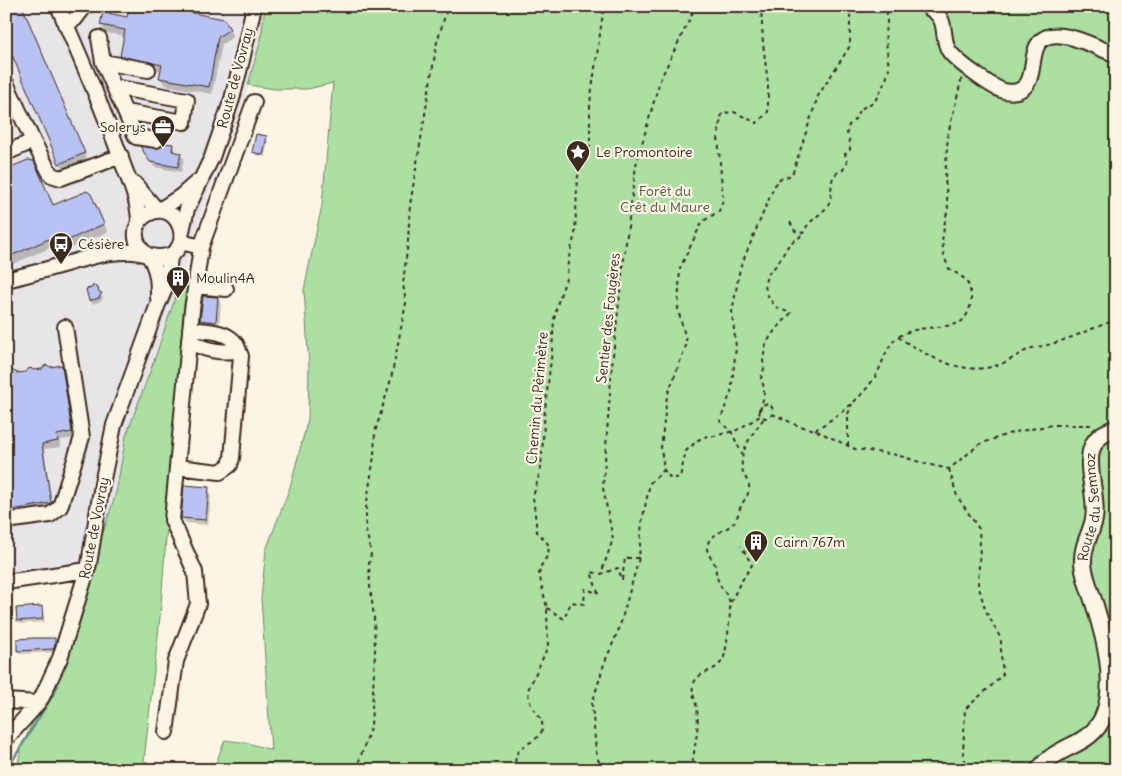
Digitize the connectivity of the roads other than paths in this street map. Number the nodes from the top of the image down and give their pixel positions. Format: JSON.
{"nodes":[{"id":1,"x":58,"y":6,"type":"edge"},
{"id":2,"x":86,"y":6,"type":"edge"},
{"id":3,"x":254,"y":6,"type":"edge"},
{"id":4,"x":929,"y":8,"type":"dead end"},
{"id":5,"x":65,"y":24,"type":"junction"},
{"id":6,"x":99,"y":38,"type":"dead end"},
{"id":7,"x":1116,"y":56,"type":"edge"},
{"id":8,"x":103,"y":64,"type":"junction"},
{"id":9,"x":85,"y":70,"type":"junction"},
{"id":10,"x":148,"y":70,"type":"dead end"},
{"id":11,"x":7,"y":85,"type":"edge"},
{"id":12,"x":114,"y":87,"type":"junction"},
{"id":13,"x":254,"y":102,"type":"dead end"},
{"id":14,"x":126,"y":112,"type":"junction"},
{"id":15,"x":156,"y":140,"type":"dead end"},
{"id":16,"x":33,"y":141,"type":"junction"},
{"id":17,"x":6,"y":153,"type":"edge"},
{"id":18,"x":121,"y":156,"type":"junction"},
{"id":19,"x":128,"y":176,"type":"junction"},
{"id":20,"x":203,"y":176,"type":"junction"},
{"id":21,"x":158,"y":211,"type":"junction"},
{"id":22,"x":138,"y":225,"type":"junction"},
{"id":23,"x":181,"y":237,"type":"junction"},
{"id":24,"x":201,"y":247,"type":"junction"},
{"id":25,"x":148,"y":255,"type":"junction"},
{"id":26,"x":170,"y":255,"type":"junction"},
{"id":27,"x":96,"y":256,"type":"junction"},
{"id":28,"x":6,"y":280,"type":"edge"},
{"id":29,"x":195,"y":286,"type":"junction"},
{"id":30,"x":226,"y":289,"type":"dead end"},
{"id":31,"x":158,"y":304,"type":"junction"},
{"id":32,"x":65,"y":327,"type":"dead end"},
{"id":33,"x":189,"y":334,"type":"junction"},
{"id":34,"x":1113,"y":430,"type":"edge"},
{"id":35,"x":176,"y":467,"type":"junction"},
{"id":36,"x":6,"y":521,"type":"edge"},
{"id":37,"x":87,"y":570,"type":"junction"},
{"id":38,"x":6,"y":582,"type":"edge"},
{"id":39,"x":6,"y":701,"type":"edge"},
{"id":40,"x":38,"y":703,"type":"junction"},
{"id":41,"x":166,"y":732,"type":"dead end"},
{"id":42,"x":6,"y":739,"type":"edge"},
{"id":43,"x":1039,"y":770,"type":"edge"}],
"edges":[{"from":1,"to":5,"type":"street"},
{"from":2,"to":5,"type":"street"},
{"from":3,"to":20,"type":"street","name":"Route de Vovray"},
{"from":4,"to":7,"type":"street"},
{"from":5,"to":9,"type":"street"},
{"from":6,"to":8,"type":"street"},
{"from":8,"to":9,"type":"street"},
{"from":8,"to":10,"type":"street"},
{"from":8,"to":12,"type":"street"},
{"from":9,"to":18,"type":"street"},
{"from":11,"to":16,"type":"street"},
{"from":12,"to":14,"type":"street"},
{"from":12,"to":14,"type":"street"},
{"from":13,"to":24,"type":"street"},
{"from":14,"to":15,"type":"street"},
{"from":16,"to":17,"type":"street"},
{"from":16,"to":18,"type":"street"},
{"from":18,"to":19,"type":"street"},
{"from":19,"to":21,"type":"street"},
{"from":19,"to":22,"type":"street"},
{"from":20,"to":21,"type":"street","name":"Route de Vovray"},
{"from":20,"to":23,"type":"street","name":"Route de Vovray"},
{"from":21,"to":22,"type":"street"},
{"from":21,"to":23,"type":"street"},
{"from":22,"to":25,"type":"street"},
{"from":22,"to":27,"type":"street"},
{"from":23,"to":24,"type":"street"},
{"from":23,"to":26,"type":"street"},
{"from":24,"to":29,"type":"street"},
{"from":25,"to":26,"type":"street"},
{"from":25,"to":27,"type":"street"},
{"from":25,"to":31,"type":"street","name":"Route de Vovray"},
{"from":26,"to":31,"type":"street","name":"Route de Vovray"},
{"from":27,"to":28,"type":"street"},
{"from":29,"to":30,"type":"street"},
{"from":29,"to":33,"type":"street"},
{"from":31,"to":37,"type":"street","name":"Route de Vovray"},
{"from":32,"to":36,"type":"street"},
{"from":33,"to":35,"type":"street"},
{"from":33,"to":35,"type":"street"},
{"from":34,"to":43,"type":"main road","name":"Route du Semnoz"},
{"from":35,"to":41,"type":"street"},
{"from":37,"to":38,"type":"street"},
{"from":37,"to":40,"type":"street","name":"Route de Vovray"},
{"from":39,"to":40,"type":"street"},
{"from":40,"to":42,"type":"street","name":"Route de Vovray"}]}
